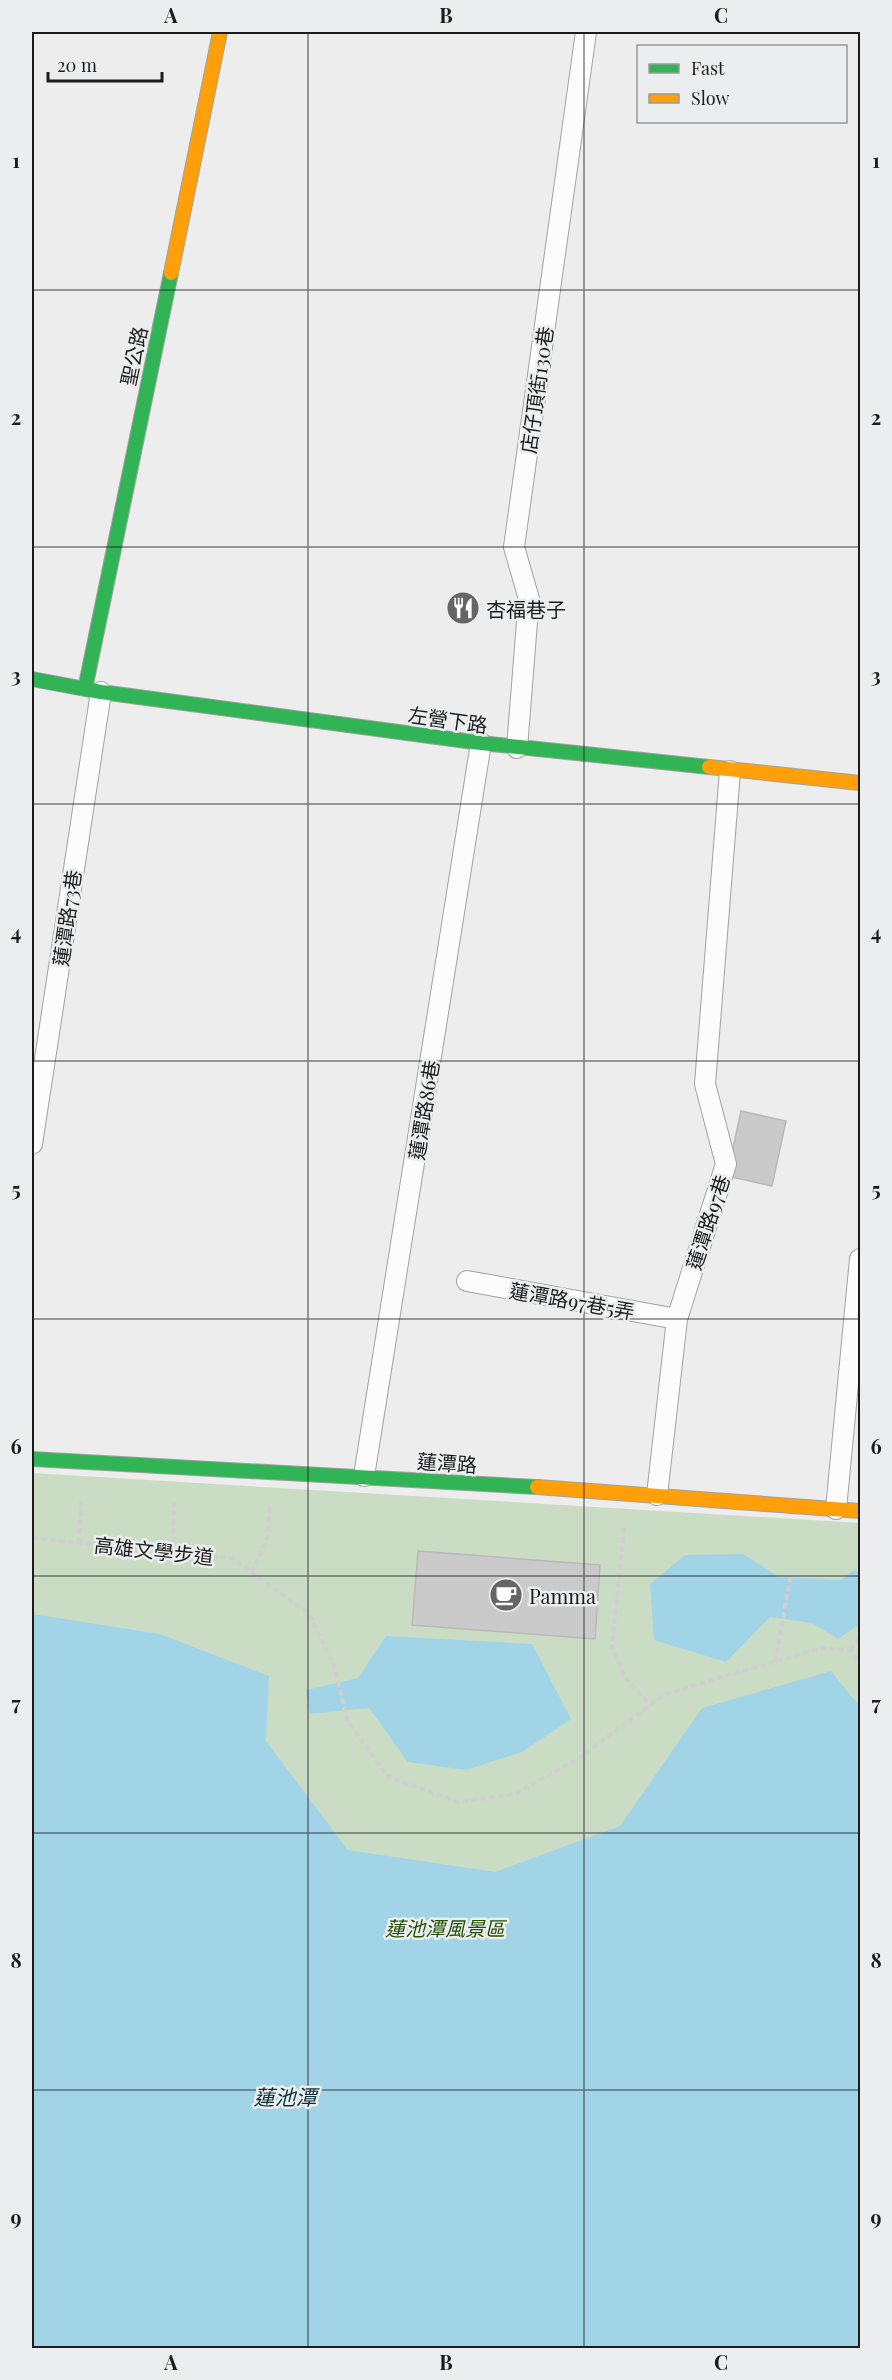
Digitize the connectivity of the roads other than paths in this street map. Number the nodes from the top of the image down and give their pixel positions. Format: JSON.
{"nodes":[{"id":1,"x":220,"y":32,"type":"edge"},
{"id":2,"x":586,"y":32,"type":"edge"},
{"id":3,"x":32,"y":679,"type":"edge"},
{"id":4,"x":93,"y":691,"type":"junction"},
{"id":5,"x":481,"y":744,"type":"junction"},
{"id":6,"x":516,"y":748,"type":"junction"},
{"id":7,"x":730,"y":771,"type":"junction"},
{"id":8,"x":857,"y":781,"type":"edge"},
{"id":9,"x":38,"y":1066,"type":"edge"},
{"id":10,"x":32,"y":1144,"type":"edge"},
{"id":11,"x":861,"y":1259,"type":"edge"},
{"id":12,"x":467,"y":1281,"type":"dead end"},
{"id":13,"x":676,"y":1319,"type":"junction"},
{"id":14,"x":32,"y":1459,"type":"edge"},
{"id":15,"x":364,"y":1476,"type":"junction"},
{"id":16,"x":657,"y":1494,"type":"junction"},
{"id":17,"x":836,"y":1509,"type":"junction"},
{"id":18,"x":861,"y":1511,"type":"edge"}],
"edges":[{"from":1,"to":4,"type":"street","name":"聖公路"},
{"from":2,"to":6,"type":"lane","name":"店仔頂街130巷"},
{"from":3,"to":4,"type":"street","name":"左營下路"},
{"from":4,"to":5,"type":"street","name":"左營下路"},
{"from":4,"to":9,"type":"lane","name":"蓮潭路73巷"},
{"from":5,"to":6,"type":"street","name":"左營下路"},
{"from":5,"to":15,"type":"lane","name":"蓮潭路86巷"},
{"from":6,"to":7,"type":"street","name":"左營下路"},
{"from":7,"to":8,"type":"street","name":"左營下路"},
{"from":7,"to":13,"type":"lane","name":"蓮潭路97巷"},
{"from":9,"to":10,"type":"lane","name":"蓮潭路73巷"},
{"from":11,"to":17,"type":"lane"},
{"from":12,"to":13,"type":"lane","name":"蓮潭路97巷5弄"},
{"from":13,"to":16,"type":"lane","name":"蓮潭路97巷"},
{"from":14,"to":15,"type":"street","name":"蓮潭路"},
{"from":15,"to":16,"type":"street","name":"蓮潭路"},
{"from":16,"to":17,"type":"street","name":"蓮潭路"},
{"from":17,"to":18,"type":"street","name":"蓮潭路"}]}
